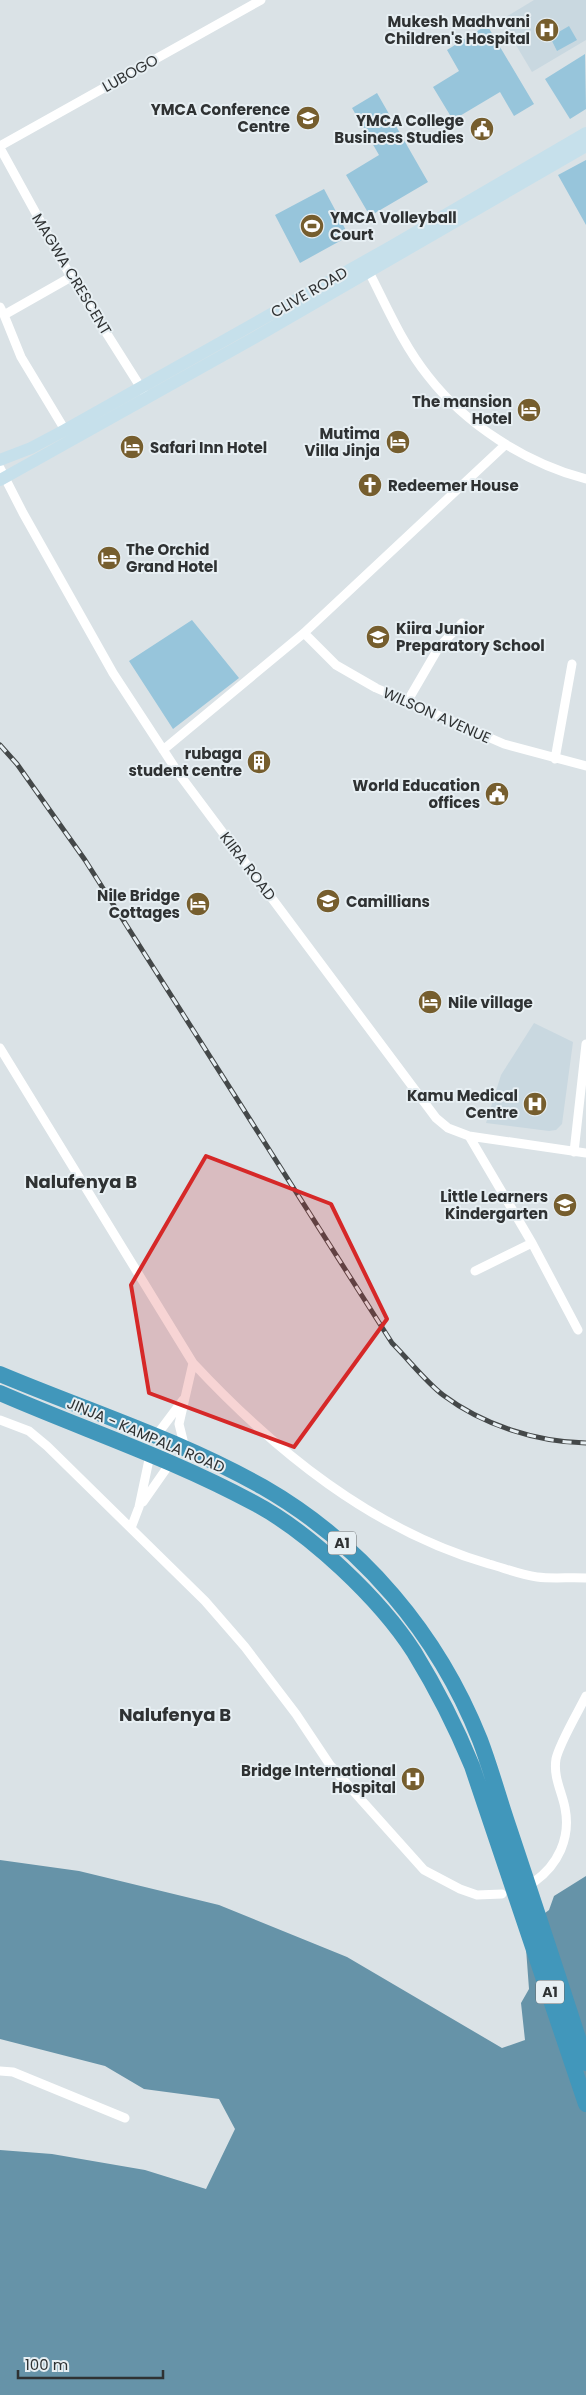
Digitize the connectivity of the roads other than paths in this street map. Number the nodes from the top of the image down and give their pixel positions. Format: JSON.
{"nodes":[{"id":1,"x":257,"y":1,"type":"edge"},
{"id":2,"x":586,"y":134,"type":"edge"},
{"id":3,"x":586,"y":146,"type":"edge"},
{"id":4,"x":0,"y":147,"type":"edge"},
{"id":5,"x":369,"y":272,"type":"junction"},
{"id":6,"x":71,"y":277,"type":"junction"},
{"id":7,"x":2,"y":311,"type":"edge"},
{"id":8,"x":144,"y":392,"type":"junction"},
{"id":9,"x":65,"y":430,"type":"junction"},
{"id":10,"x":505,"y":445,"type":"junction"},
{"id":11,"x":0,"y":460,"type":"edge"},
{"id":12,"x":2,"y":475,"type":"edge"},
{"id":13,"x":586,"y":479,"type":"edge"},
{"id":14,"x":462,"y":623,"type":"dead end"},
{"id":15,"x":304,"y":633,"type":"junction"},
{"id":16,"x":572,"y":664,"type":"dead end"},
{"id":17,"x":407,"y":702,"type":"junction"},
{"id":18,"x":164,"y":750,"type":"junction"},
{"id":19,"x":555,"y":759,"type":"junction"},
{"id":20,"x":586,"y":766,"type":"edge"},
{"id":21,"x":586,"y":1044,"type":"edge"},
{"id":22,"x":0,"y":1048,"type":"edge"},
{"id":23,"x":469,"y":1136,"type":"junction"},
{"id":24,"x":574,"y":1152,"type":"junction"},
{"id":25,"x":586,"y":1154,"type":"edge"},
{"id":26,"x":532,"y":1243,"type":"junction"},
{"id":27,"x":474,"y":1271,"type":"dead end"},
{"id":28,"x":578,"y":1330,"type":"dead end"},
{"id":29,"x":194,"y":1363,"type":"junction"},
{"id":30,"x":0,"y":1374,"type":"edge"},
{"id":31,"x":0,"y":1393,"type":"edge"},
{"id":32,"x":187,"y":1394,"type":"junction"},
{"id":33,"x":0,"y":1420,"type":"edge"},
{"id":34,"x":156,"y":1436,"type":"junction"},
{"id":35,"x":185,"y":1448,"type":"junction"},
{"id":36,"x":150,"y":1455,"type":"junction"},
{"id":37,"x":171,"y":1462,"type":"junction"},
{"id":38,"x":139,"y":1507,"type":"junction"},
{"id":39,"x":131,"y":1528,"type":"junction"},
{"id":40,"x":586,"y":1578,"type":"edge"},
{"id":41,"x":586,"y":1696,"type":"edge"},
{"id":42,"x":518,"y":1882,"type":"junction"},
{"id":43,"x":586,"y":2063,"type":"edge"},
{"id":44,"x":0,"y":2071,"type":"edge"},
{"id":45,"x":586,"y":2104,"type":"edge"},
{"id":46,"x":126,"y":2118,"type":"dead end"}],
"edges":[{"from":1,"to":4,"type":"street","name":"LUBOGO"},
{"from":2,"to":8,"type":"street","name":"CLIVE ROAD"},
{"from":3,"to":5,"type":"street","name":"CLIVE ROAD"},
{"from":4,"to":6,"type":"street","name":"MAGWA CRESCENT"},
{"from":5,"to":8,"type":"street","name":"CLIVE ROAD"},
{"from":5,"to":10,"type":"street"},
{"from":6,"to":7,"type":"street"},
{"from":6,"to":8,"type":"street","name":"MAGWA CRESCENT"},
{"from":7,"to":9,"type":"street"},
{"from":8,"to":9,"type":"street","name":"CLIVE ROAD"},
{"from":8,"to":12,"type":"street","name":"CLIVE ROAD"},
{"from":9,"to":11,"type":"street","name":"CLIVE ROAD"},
{"from":10,"to":13,"type":"street"},
{"from":10,"to":15,"type":"street"},
{"from":12,"to":18,"type":"street","name":"KIIRA ROAD"},
{"from":14,"to":17,"type":"street"},
{"from":15,"to":17,"type":"street","name":"WILSON AVENUE"},
{"from":15,"to":18,"type":"street"},
{"from":16,"to":19,"type":"street"},
{"from":17,"to":19,"type":"street","name":"WILSON AVENUE"},
{"from":18,"to":23,"type":"street","name":"KIIRA ROAD"},
{"from":19,"to":20,"type":"street","name":"WILSON AVENUE"},
{"from":21,"to":24,"type":"street"},
{"from":22,"to":29,"type":"street"},
{"from":23,"to":24,"type":"street","name":"KIIRA ROAD"},
{"from":23,"to":26,"type":"street"},
{"from":24,"to":25,"type":"street","name":"KIIRA ROAD"},
{"from":26,"to":27,"type":"street"},
{"from":26,"to":28,"type":"street"},
{"from":29,"to":32,"type":"street"},
{"from":29,"to":40,"type":"street"},
{"from":30,"to":34,"type":"highway","name":"JINJA - KAMPALA ROAD","number":"A1"},
{"from":31,"to":36,"type":"highway","name":"JINJA - KAMPALA ROAD","number":"A1"},
{"from":32,"to":34,"type":"street"},
{"from":32,"to":35,"type":"street"},
{"from":33,"to":39,"type":"street"},
{"from":34,"to":35,"type":"highway","name":"JINJA - KAMPALA ROAD","number":"A1"},
{"from":35,"to":42,"type":"highway","name":"JINJA - KAMPALA ROAD","number":"A1"},
{"from":36,"to":37,"type":"highway","name":"JINJA - KAMPALA ROAD","number":"A1"},
{"from":36,"to":38,"type":"street"},
{"from":37,"to":38,"type":"street"},
{"from":37,"to":42,"type":"highway","name":"JINJA - KAMPALA ROAD","number":"A1"},
{"from":38,"to":39,"type":"street"},
{"from":39,"to":42,"type":"street"},
{"from":41,"to":42,"type":"street"},
{"from":42,"to":43,"type":"highway","number":"A1"},
{"from":42,"to":45,"type":"highway","number":"A1"},
{"from":44,"to":46,"type":"street"}]}
